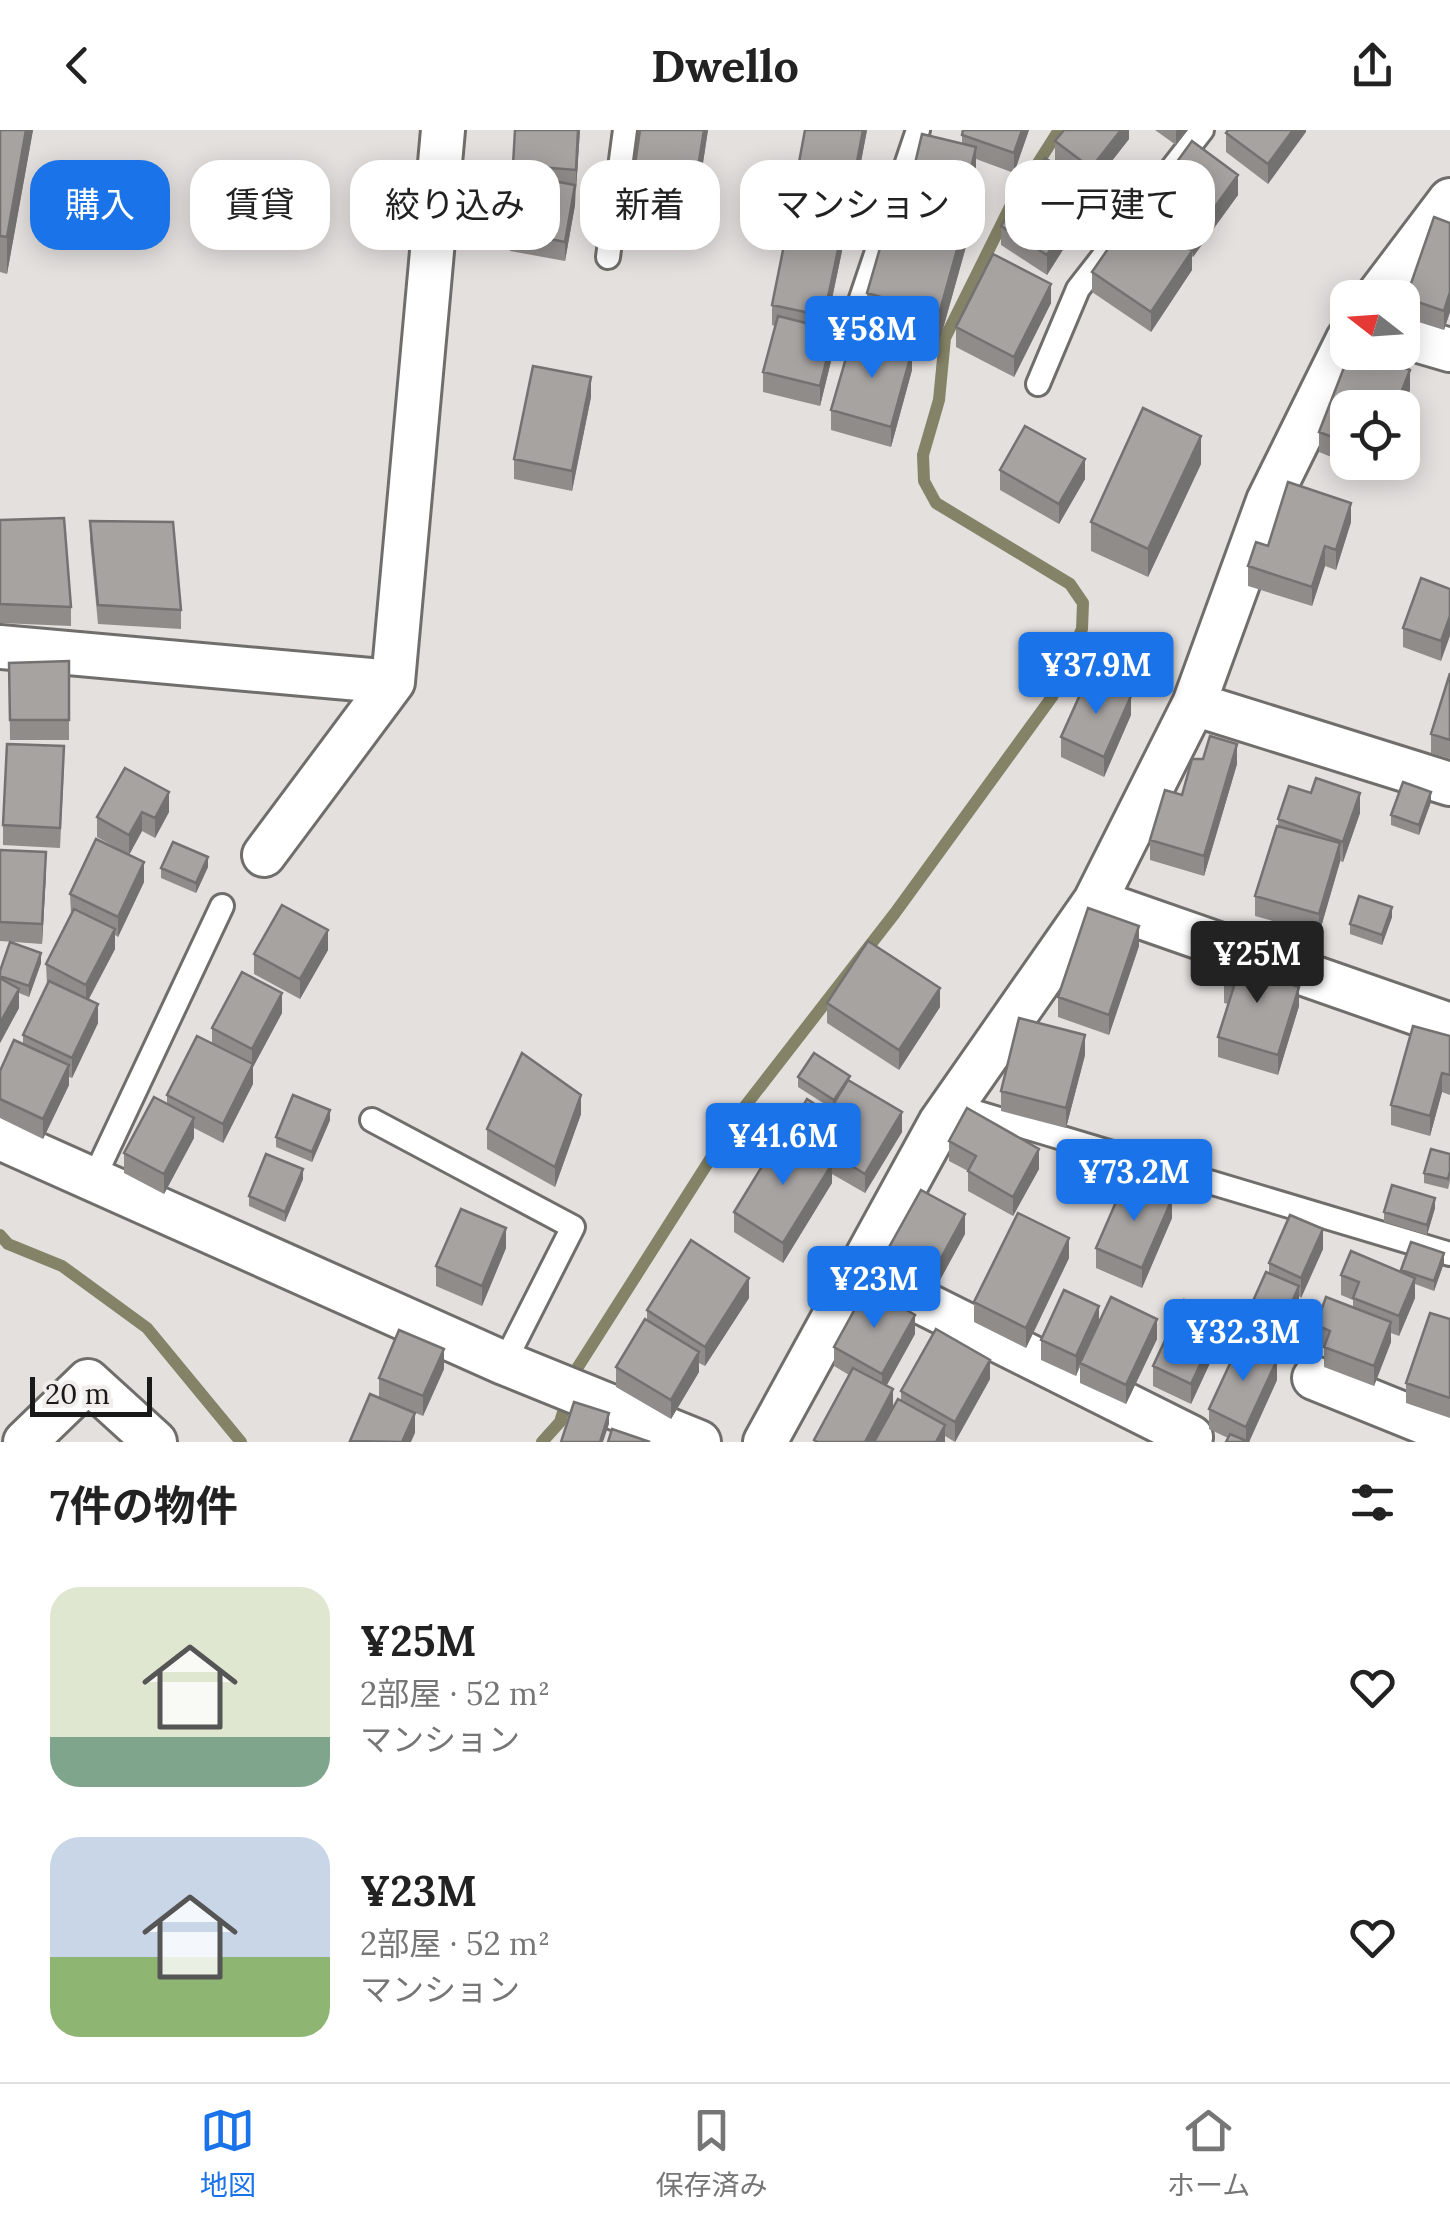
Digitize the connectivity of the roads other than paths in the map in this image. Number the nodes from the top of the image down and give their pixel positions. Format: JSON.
{"nodes":[{"id":1,"x":443,"y":130,"type":"edge"},
{"id":2,"x":625,"y":130,"type":"edge"},
{"id":3,"x":918,"y":130,"type":"edge"},
{"id":4,"x":1202,"y":130,"type":"edge"},
{"id":5,"x":1450,"y":200,"type":"edge"},
{"id":6,"x":608,"y":257,"type":"dead end"},
{"id":7,"x":1390,"y":280,"type":"edge"},
{"id":8,"x":850,"y":331,"type":"edge"},
{"id":9,"x":1420,"y":341,"type":"edge"},
{"id":10,"x":1450,"y":350,"type":"edge"},
{"id":11,"x":1333,"y":370,"type":"edge"},
{"id":12,"x":1038,"y":384,"type":"dead end"},
{"id":13,"x":0,"y":646,"type":"edge"},
{"id":14,"x":393,"y":682,"type":"junction"},
{"id":15,"x":1194,"y":704,"type":"junction"},
{"id":16,"x":1450,"y":784,"type":"edge"},
{"id":17,"x":264,"y":855,"type":"dead end"},
{"id":18,"x":1095,"y":901,"type":"junction"},
{"id":19,"x":222,"y":906,"type":"dead end"},
{"id":20,"x":1450,"y":1026,"type":"edge"},
{"id":21,"x":952,"y":1105,"type":"junction"},
{"id":22,"x":372,"y":1120,"type":"dead end"},
{"id":23,"x":0,"y":1138,"type":"edge"},
{"id":24,"x":93,"y":1180,"type":"junction"},
{"id":25,"x":1450,"y":1254,"type":"edge"},
{"id":26,"x":858,"y":1271,"type":"junction"},
{"id":27,"x":504,"y":1363,"type":"junction"},
{"id":28,"x":1314,"y":1378,"type":"dead end"},
{"id":29,"x":18,"y":1432,"type":"edge"},
{"id":30,"x":1450,"y":1433,"type":"edge"},
{"id":31,"x":1191,"y":1437,"type":"dead end"},
{"id":32,"x":154,"y":1442,"type":"edge"},
{"id":33,"x":699,"y":1442,"type":"edge"},
{"id":34,"x":765,"y":1442,"type":"edge"}],
"edges":[{"from":1,"to":14,"type":"street"},
{"from":2,"to":6,"type":"lane"},
{"from":3,"to":8,"type":"lane"},
{"from":4,"to":12,"type":"lane"},
{"from":5,"to":7,"type":"street"},
{"from":9,"to":10,"type":"street"},
{"from":11,"to":15,"type":"street"},
{"from":13,"to":14,"type":"street"},
{"from":14,"to":17,"type":"street"},
{"from":15,"to":16,"type":"street"},
{"from":15,"to":18,"type":"street"},
{"from":18,"to":20,"type":"street"},
{"from":18,"to":21,"type":"street"},
{"from":19,"to":24,"type":"lane"},
{"from":21,"to":25,"type":"lane"},
{"from":21,"to":26,"type":"street"},
{"from":22,"to":27,"type":"lane"},
{"from":23,"to":24,"type":"street"},
{"from":24,"to":27,"type":"street"},
{"from":26,"to":31,"type":"street"},
{"from":26,"to":34,"type":"street"},
{"from":27,"to":33,"type":"street"},
{"from":28,"to":30,"type":"street"},
{"from":29,"to":32,"type":"street"}]}
